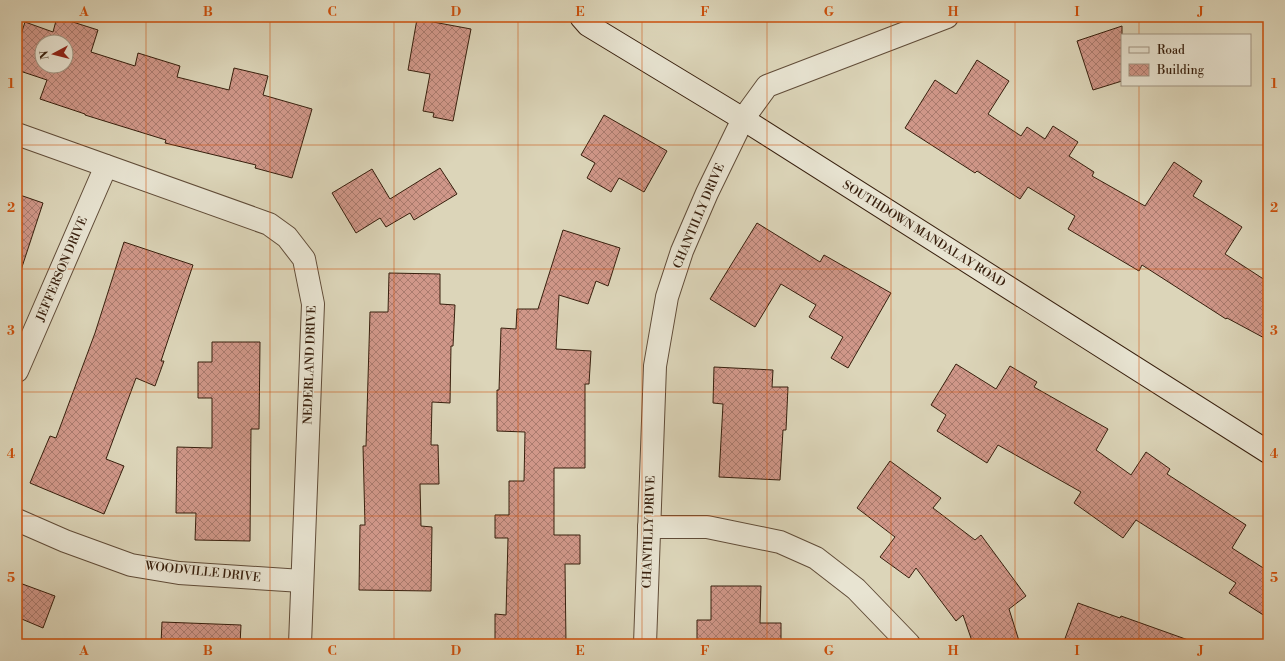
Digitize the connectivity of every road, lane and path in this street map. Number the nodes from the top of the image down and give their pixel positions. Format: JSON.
{"nodes":[{"id":1,"x":581,"y":17,"type":"edge"},
{"id":2,"x":947,"y":17,"type":"edge"},
{"id":3,"x":743,"y":119,"type":"junction"},
{"id":4,"x":17,"y":134,"type":"edge"},
{"id":5,"x":106,"y":166,"type":"junction"},
{"id":6,"x":17,"y":371,"type":"edge"},
{"id":7,"x":1268,"y":452,"type":"edge"},
{"id":8,"x":17,"y":520,"type":"edge"},
{"id":9,"x":649,"y":527,"type":"junction"},
{"id":10,"x":302,"y":581,"type":"junction"},
{"id":11,"x":300,"y":644,"type":"edge"},
{"id":12,"x":645,"y":644,"type":"edge"},
{"id":13,"x":908,"y":644,"type":"edge"}],
"edges":[{"from":1,"to":3,"type":"street","name":"SOUTHDOWN MANDALAY ROAD"},
{"from":2,"to":3,"type":"street","name":"CHANTILLY DRIVE"},
{"from":3,"to":7,"type":"street","name":"SOUTHDOWN MANDALAY ROAD"},
{"from":3,"to":9,"type":"street","name":"CHANTILLY DRIVE"},
{"from":4,"to":5,"type":"street","name":"NEDERLAND DRIVE"},
{"from":5,"to":6,"type":"street","name":"JEFFERSON DRIVE"},
{"from":5,"to":10,"type":"street","name":"NEDERLAND DRIVE"},
{"from":8,"to":10,"type":"street","name":"WOODVILLE DRIVE"},
{"from":9,"to":12,"type":"street","name":"CHANTILLY DRIVE"},
{"from":9,"to":13,"type":"street"},
{"from":10,"to":11,"type":"street","name":"NEDERLAND DRIVE"}]}
